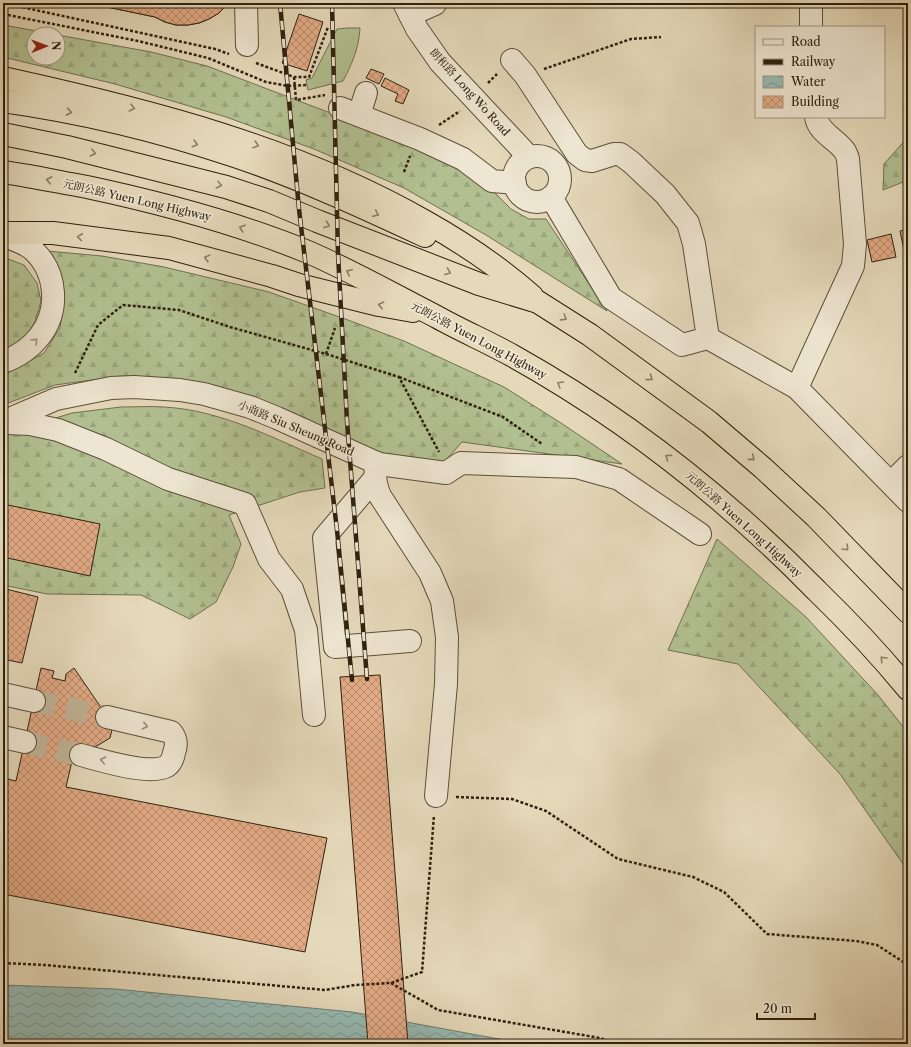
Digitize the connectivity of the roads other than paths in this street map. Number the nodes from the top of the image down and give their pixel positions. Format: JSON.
{"nodes":[{"id":1,"x":246,"y":3,"type":"edge"},
{"id":2,"x":811,"y":3,"type":"edge"},
{"id":3,"x":435,"y":4,"type":"dead end"},
{"id":4,"x":407,"y":9,"type":"edge"},
{"id":5,"x":812,"y":26,"type":"edge"},
{"id":6,"x":245,"y":54,"type":"road end"},
{"id":7,"x":518,"y":68,"type":"road end"},
{"id":8,"x":3,"y":78,"type":"edge"},
{"id":9,"x":366,"y":93,"type":"dead end"},
{"id":10,"x":3,"y":101,"type":"edge"},
{"id":11,"x":816,"y":118,"type":"edge"},
{"id":12,"x":3,"y":134,"type":"edge"},
{"id":13,"x":529,"y":158,"type":"junction"},
{"id":14,"x":12,"y":173,"type":"edge"},
{"id":15,"x":515,"y":183,"type":"junction"},
{"id":16,"x":551,"y":197,"type":"junction"},
{"id":17,"x":3,"y":234,"type":"edge"},
{"id":18,"x":510,"y":276,"type":"junction"},
{"id":19,"x":538,"y":302,"type":"junction"},
{"id":20,"x":433,"y":316,"type":"junction"},
{"id":21,"x":708,"y":338,"type":"junction"},
{"id":22,"x":3,"y":362,"type":"edge"},
{"id":23,"x":797,"y":388,"type":"junction"},
{"id":24,"x":3,"y":422,"type":"edge"},
{"id":25,"x":908,"y":466,"type":"edge"},
{"id":26,"x":377,"y":468,"type":"junction"},
{"id":27,"x":891,"y":483,"type":"junction"},
{"id":28,"x":908,"y":501,"type":"edge"},
{"id":29,"x":700,"y":534,"type":"dead end"},
{"id":30,"x":908,"y":612,"type":"edge"},
{"id":31,"x":410,"y":641,"type":"dead end"},
{"id":32,"x":908,"y":689,"type":"edge"},
{"id":33,"x":3,"y":694,"type":"edge"},
{"id":34,"x":34,"y":701,"type":"tunnel mouth"},
{"id":35,"x":314,"y":716,"type":"dead end"},
{"id":36,"x":107,"y":717,"type":"tunnel mouth"},
{"id":37,"x":3,"y":737,"type":"edge"},
{"id":38,"x":24,"y":742,"type":"tunnel mouth"},
{"id":39,"x":81,"y":755,"type":"tunnel mouth"},
{"id":40,"x":436,"y":796,"type":"road end"}],
"edges":[{"from":1,"to":6,"type":"street"},
{"from":2,"to":5,"type":"street"},
{"from":3,"to":4,"type":"street"},
{"from":4,"to":13,"type":"street","name":"朗和路 Long Wo Road"},
{"from":7,"to":21,"type":"street"},
{"from":8,"to":18,"type":"highway","one_way":true},
{"from":9,"to":15,"type":"street"},
{"from":10,"to":18,"type":"highway","one_way":true},
{"from":11,"to":23,"type":"street"},
{"from":12,"to":19,"type":"highway","one_way":true},
{"from":13,"to":15,"type":"street"},
{"from":13,"to":16,"type":"street"},
{"from":20,"to":14,"type":"highway","name":"元朗公路 Yuen Long Highway","one_way":true},
{"from":15,"to":16,"type":"street"},
{"from":16,"to":21,"type":"street"},
{"from":20,"to":17,"type":"highway","one_way":true},
{"from":22,"to":17,"type":"street","one_way":true},
{"from":18,"to":19,"type":"highway"},
{"from":19,"to":30,"type":"highway","one_way":true},
{"from":32,"to":20,"type":"highway","name":"元朗公路 Yuen Long Highway","one_way":true},
{"from":21,"to":23,"type":"street"},
{"from":23,"to":27,"type":"street"},
{"from":24,"to":26,"type":"street","name":"小商路 Siu Sheung Road"},
{"from":24,"to":35,"type":"street"},
{"from":25,"to":27,"type":"street"},
{"from":26,"to":29,"type":"street","name":"小商路 Siu Sheung Road"},
{"from":26,"to":31,"type":"street"},
{"from":26,"to":40,"type":"street"},
{"from":27,"to":28,"type":"street"},
{"from":33,"to":34,"type":"street"},
{"from":36,"to":39,"type":"street","one_way":true},
{"from":37,"to":38,"type":"street"}]}
